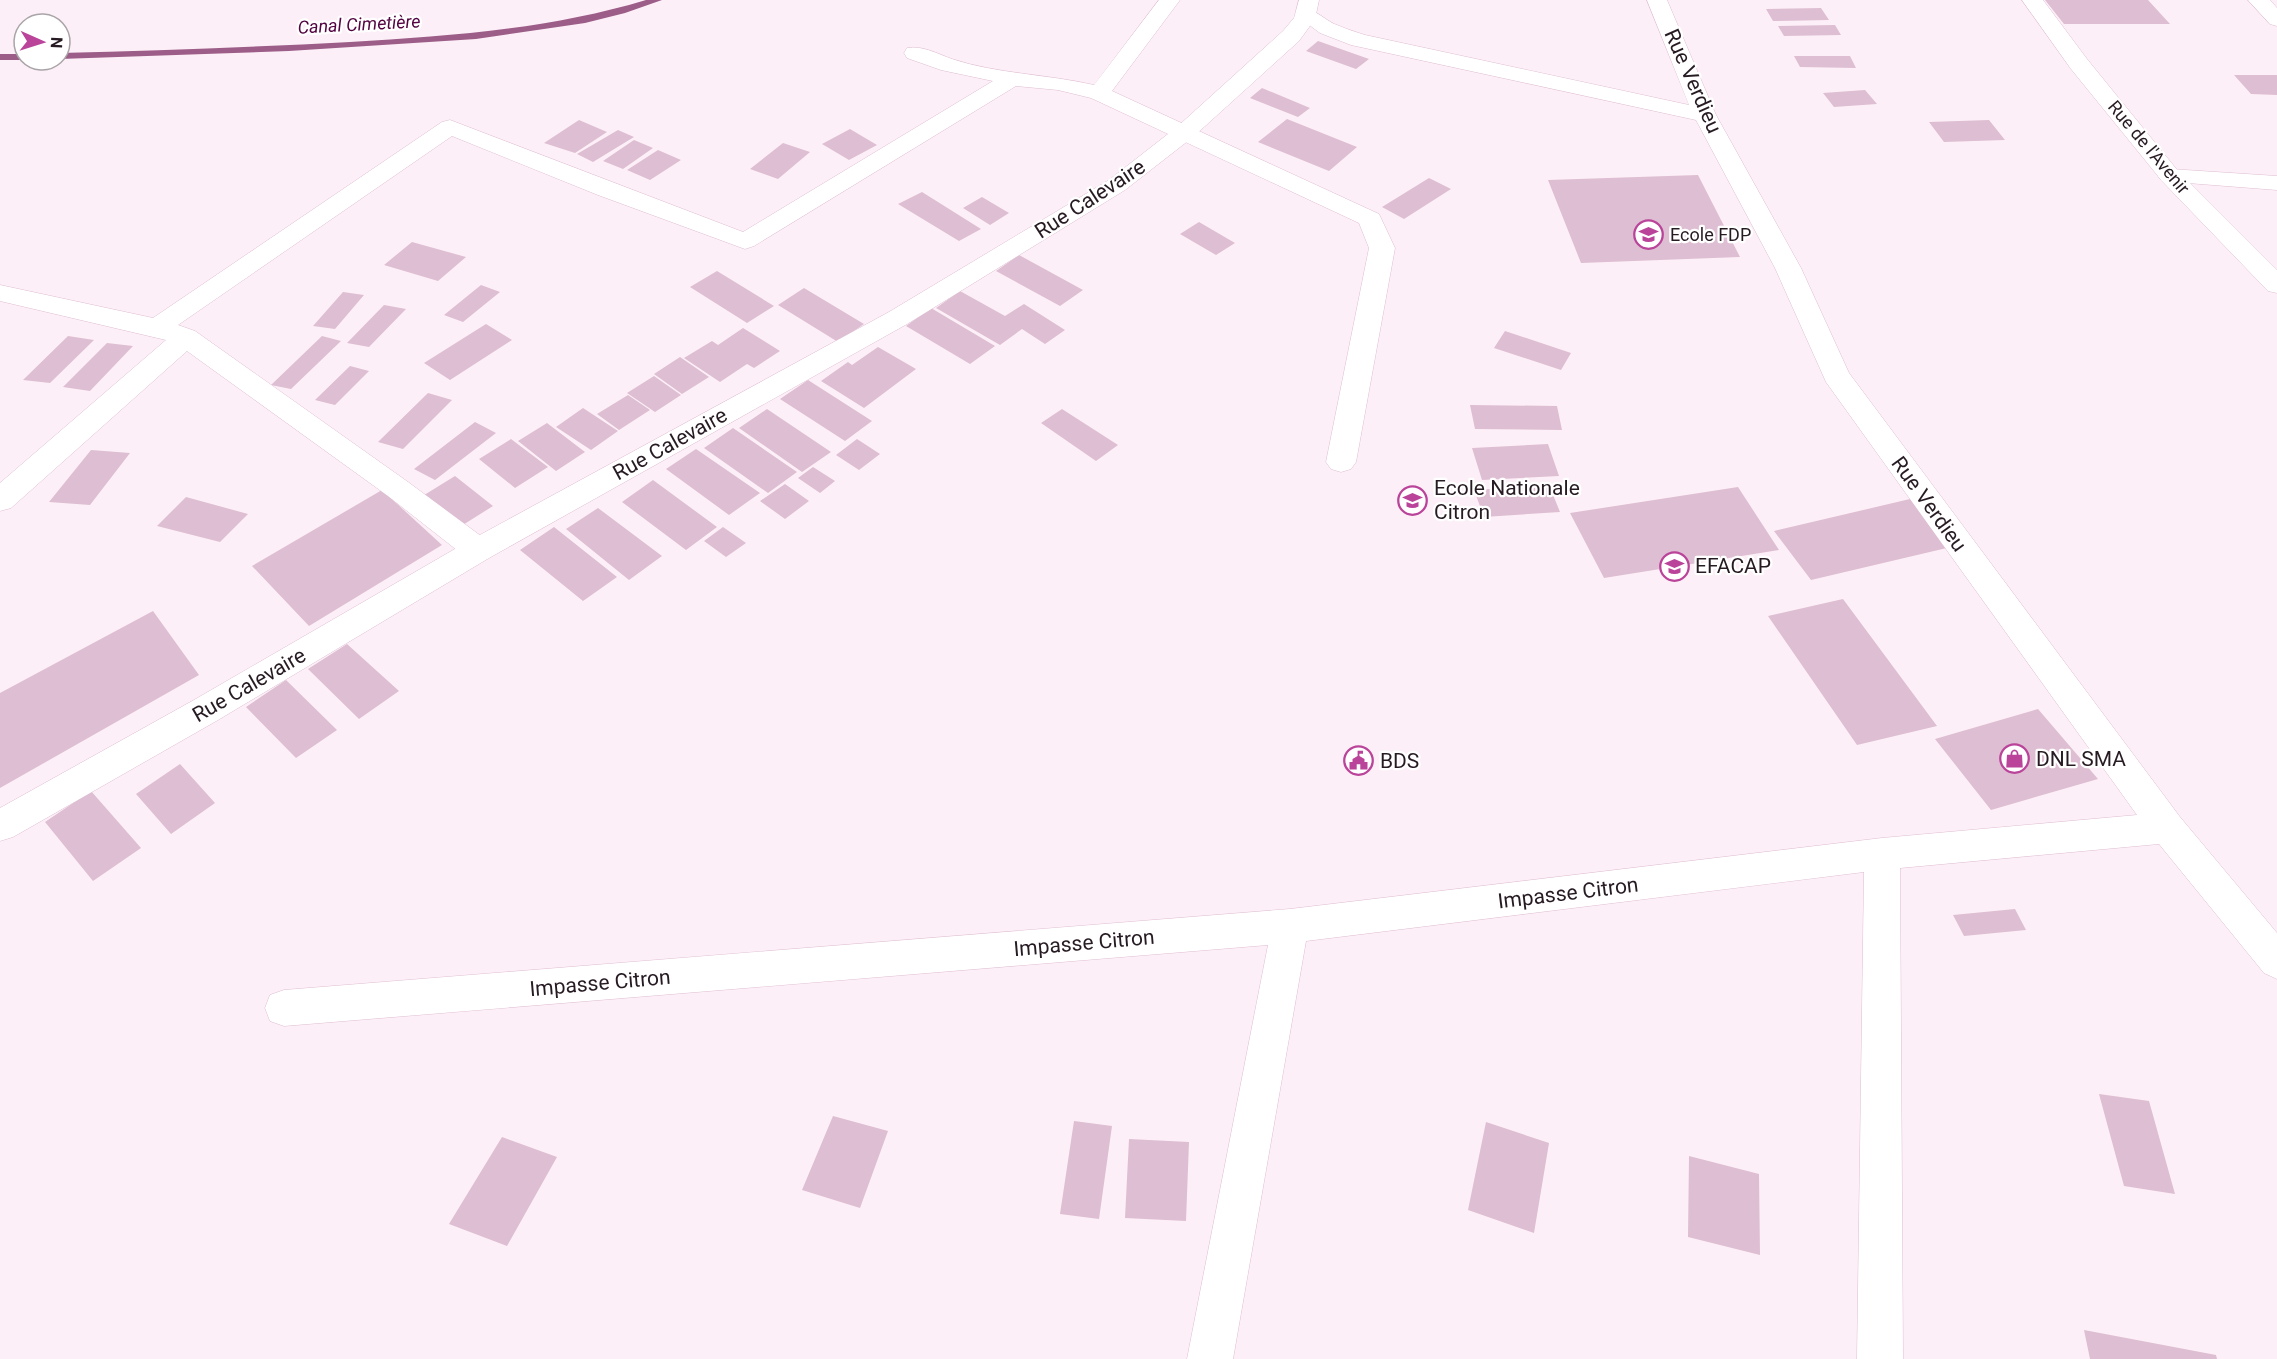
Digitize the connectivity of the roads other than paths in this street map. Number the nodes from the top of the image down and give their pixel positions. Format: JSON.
{"nodes":[{"id":1,"x":1170,"y":0,"type":"edge"},
{"id":2,"x":1657,"y":0,"type":"edge"},
{"id":3,"x":2032,"y":0,"type":"edge"},
{"id":4,"x":2258,"y":0,"type":"edge"},
{"id":5,"x":1307,"y":7,"type":"edge"},
{"id":6,"x":2277,"y":20,"type":"edge"},
{"id":7,"x":1359,"y":40,"type":"junction"},
{"id":8,"x":1277,"y":48,"type":"junction"},
{"id":9,"x":915,"y":53,"type":"dead end"},
{"id":10,"x":1012,"y":79,"type":"junction"},
{"id":11,"x":1098,"y":93,"type":"junction"},
{"id":12,"x":1706,"y":114,"type":"junction"},
{"id":13,"x":1185,"y":132,"type":"junction"},
{"id":14,"x":2170,"y":176,"type":"junction"},
{"id":15,"x":2277,"y":183,"type":"edge"},
{"id":16,"x":2277,"y":285,"type":"edge"},
{"id":17,"x":0,"y":293,"type":"edge"},
{"id":18,"x":157,"y":327,"type":"junction"},
{"id":19,"x":186,"y":337,"type":"junction"},
{"id":20,"x":1341,"y":462,"type":"dead end"},
{"id":21,"x":0,"y":500,"type":"edge"},
{"id":22,"x":478,"y":550,"type":"junction"},
{"id":23,"x":0,"y":826,"type":"edge"},
{"id":24,"x":2167,"y":828,"type":"junction"},
{"id":25,"x":1882,"y":854,"type":"junction"},
{"id":26,"x":1290,"y":926,"type":"junction"},
{"id":27,"x":2277,"y":961,"type":"edge"},
{"id":28,"x":284,"y":1008,"type":"dead end"},
{"id":29,"x":1210,"y":1359,"type":"edge"},
{"id":30,"x":1880,"y":1359,"type":"edge"}],
"edges":[{"from":1,"to":11,"type":"street"},
{"from":2,"to":12,"type":"street","name":"Rue Verdieu"},
{"from":3,"to":14,"type":"street","name":"Rue de l'Avenir"},
{"from":4,"to":6,"type":"street"},
{"from":5,"to":7,"type":"street"},
{"from":5,"to":8,"type":"street","name":"Rue Calevaire"},
{"from":7,"to":8,"type":"street"},
{"from":7,"to":12,"type":"street"},
{"from":8,"to":13,"type":"street","name":"Rue Calevaire"},
{"from":9,"to":10,"type":"street"},
{"from":10,"to":11,"type":"street"},
{"from":10,"to":18,"type":"street"},
{"from":11,"to":13,"type":"street"},
{"from":12,"to":24,"type":"street","name":"Rue Verdieu"},
{"from":13,"to":20,"type":"street"},
{"from":13,"to":22,"type":"street","name":"Rue Calevaire"},
{"from":14,"to":15,"type":"street"},
{"from":14,"to":16,"type":"street","name":"Rue de l'Avenir"},
{"from":17,"to":18,"type":"street"},
{"from":18,"to":19,"type":"street"},
{"from":19,"to":21,"type":"street"},
{"from":19,"to":22,"type":"street"},
{"from":22,"to":23,"type":"street","name":"Rue Calevaire"},
{"from":24,"to":25,"type":"street","name":"Impasse Citron"},
{"from":24,"to":27,"type":"street","name":"Rue Verdieu"},
{"from":25,"to":26,"type":"street","name":"Impasse Citron"},
{"from":25,"to":30,"type":"street"},
{"from":26,"to":28,"type":"street","name":"Impasse Citron"},
{"from":26,"to":29,"type":"street"}]}
